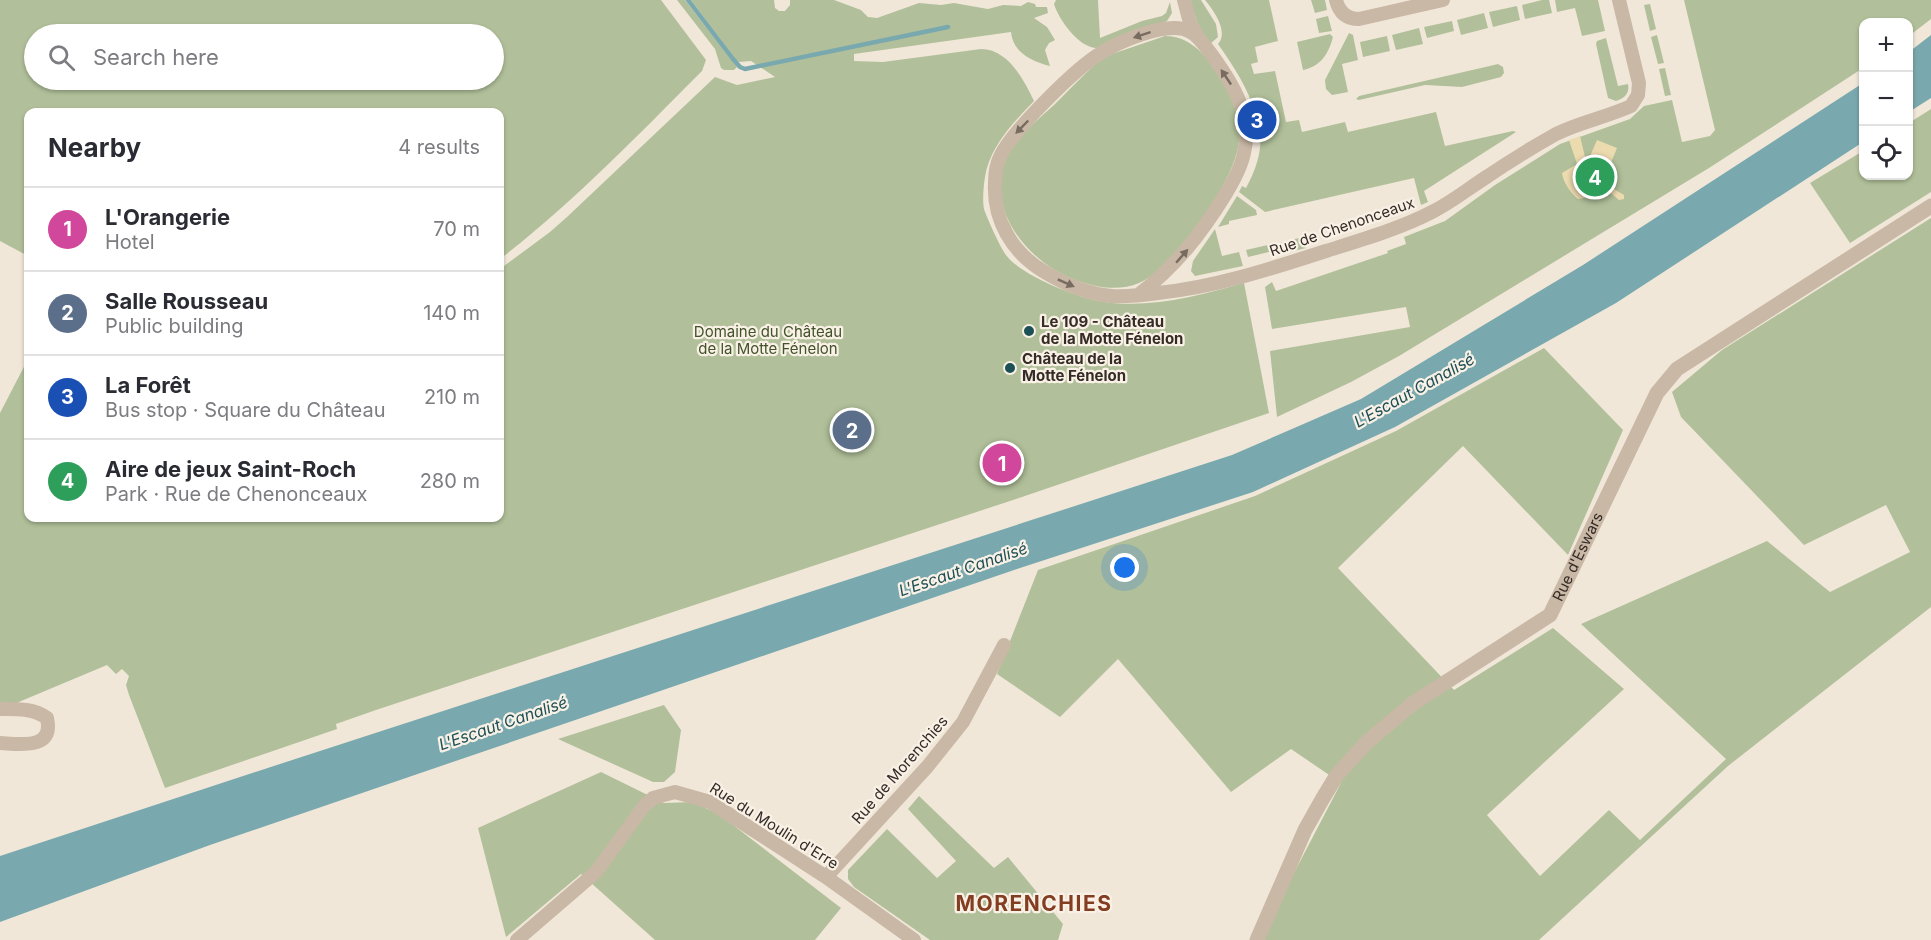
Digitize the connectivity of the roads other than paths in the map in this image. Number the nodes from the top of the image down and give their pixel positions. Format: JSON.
{"nodes":[{"id":1,"x":1184,"y":0,"type":"edge"},
{"id":2,"x":1336,"y":0,"type":"edge"},
{"id":3,"x":1443,"y":0,"type":"edge"},
{"id":4,"x":1619,"y":0,"type":"edge"},
{"id":5,"x":1387,"y":6,"type":"edge"},
{"id":6,"x":1197,"y":37,"type":"junction"},
{"id":7,"x":1931,"y":206,"type":"edge"},
{"id":8,"x":1138,"y":295,"type":"junction"},
{"id":9,"x":1004,"y":645,"type":"dead end"},
{"id":10,"x":0,"y":708,"type":"edge"},
{"id":11,"x":0,"y":743,"type":"edge"},
{"id":12,"x":826,"y":877,"type":"junction"},
{"id":13,"x":517,"y":940,"type":"edge"},
{"id":14,"x":914,"y":940,"type":"edge"},
{"id":15,"x":1257,"y":940,"type":"edge"}],
"edges":[{"from":1,"to":6,"type":"street"},
{"from":2,"to":5,"type":"street"},
{"from":3,"to":5,"type":"street"},
{"from":4,"to":8,"type":"street","name":"Rue de Chenonceaux"},
{"from":8,"to":6,"type":"street","one_way":true},
{"from":6,"to":8,"type":"street","name":"Rue de Chenonceaux","one_way":true},
{"from":7,"to":15,"type":"street","name":"Rue d'Eswars"},
{"from":9,"to":12,"type":"street","name":"Rue de Morenchies"},
{"from":10,"to":11,"type":"street"},
{"from":12,"to":13,"type":"street","name":"Rue du Moulin d'Erre"},
{"from":12,"to":14,"type":"street","name":"Rue du Moulin d'Erre"}]}
